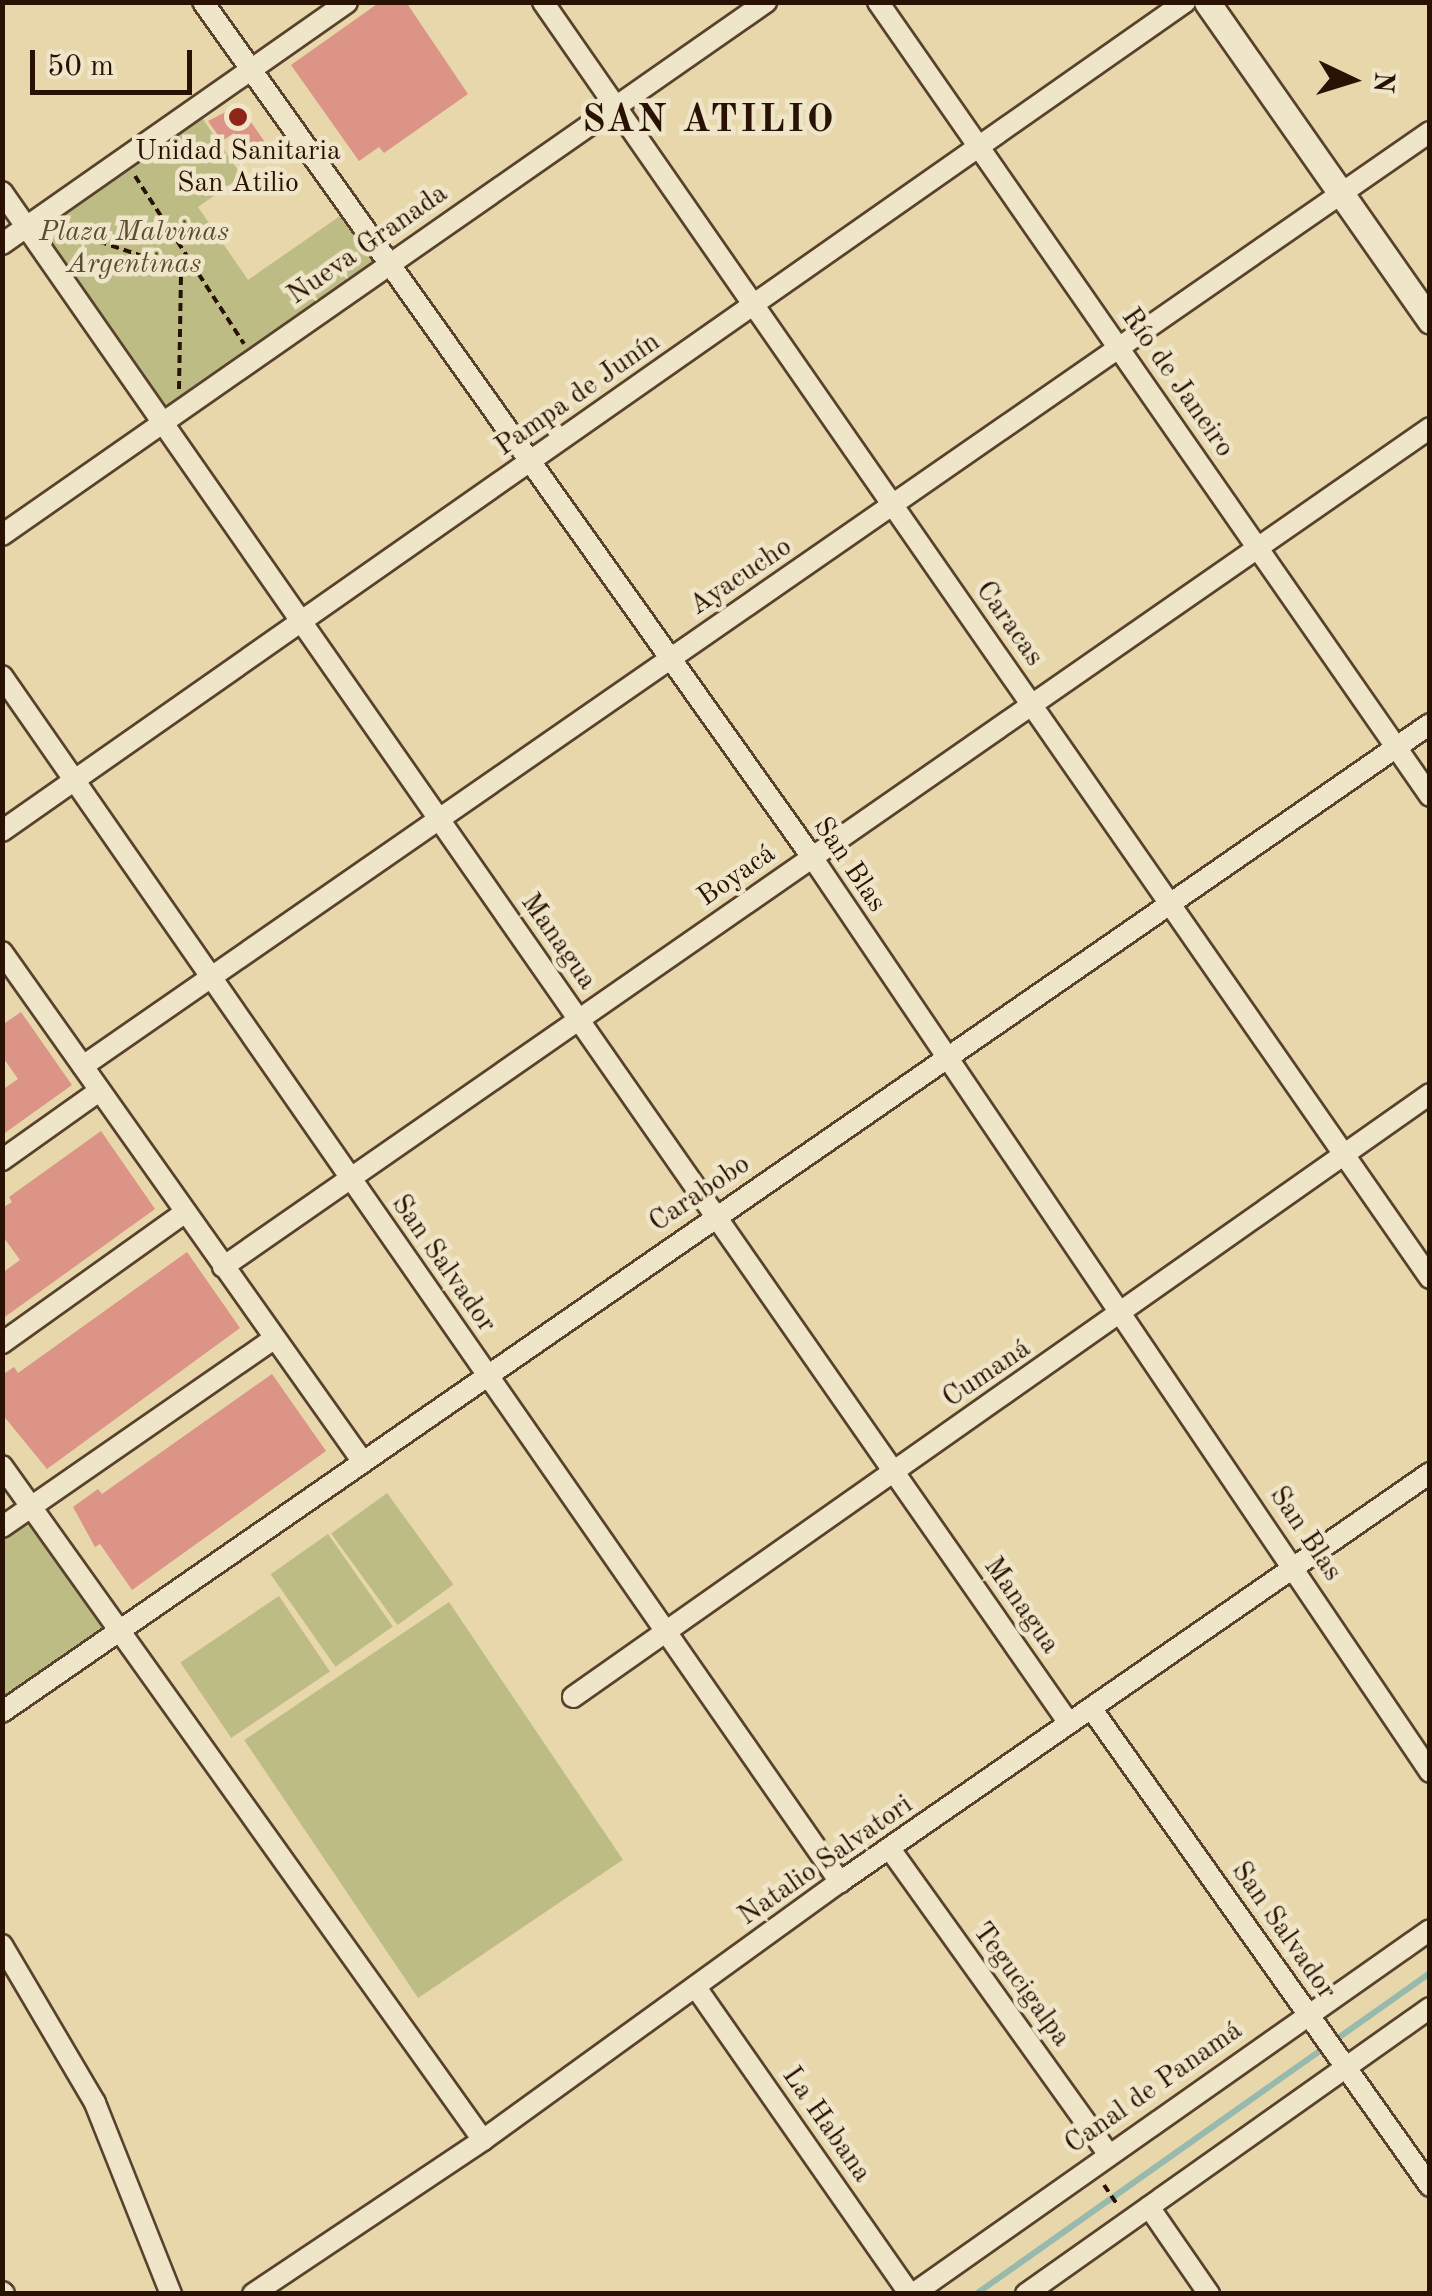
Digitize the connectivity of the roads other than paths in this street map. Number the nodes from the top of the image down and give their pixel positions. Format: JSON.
{"nodes":[{"id":1,"x":203,"y":2,"type":"edge"},
{"id":2,"x":347,"y":2,"type":"edge"},
{"id":3,"x":542,"y":2,"type":"edge"},
{"id":4,"x":766,"y":2,"type":"edge"},
{"id":5,"x":878,"y":2,"type":"edge"},
{"id":6,"x":1185,"y":2,"type":"edge"},
{"id":7,"x":1207,"y":2,"type":"edge"},
{"id":8,"x":250,"y":71,"type":"junction"},
{"id":9,"x":616,"y":106,"type":"junction"},
{"id":10,"x":1430,"y":132,"type":"edge"},
{"id":11,"x":983,"y":146,"type":"junction"},
{"id":12,"x":2,"y":192,"type":"edge"},
{"id":13,"x":1341,"y":196,"type":"junction"},
{"id":14,"x":32,"y":224,"type":"junction"},
{"id":15,"x":2,"y":244,"type":"edge"},
{"id":16,"x":388,"y":264,"type":"junction"},
{"id":17,"x":756,"y":304,"type":"junction"},
{"id":18,"x":1430,"y":322,"type":"edge"},
{"id":19,"x":1118,"y":348,"type":"junction"},
{"id":20,"x":170,"y":416,"type":"junction"},
{"id":21,"x":1430,"y":428,"type":"edge"},
{"id":22,"x":528,"y":464,"type":"junction"},
{"id":23,"x":894,"y":506,"type":"junction"},
{"id":24,"x":2,"y":535,"type":"edge"},
{"id":25,"x":1259,"y":546,"type":"junction"},
{"id":26,"x":302,"y":622,"type":"junction"},
{"id":27,"x":670,"y":659,"type":"junction"},
{"id":28,"x":2,"y":676,"type":"edge"},
{"id":29,"x":1030,"y":702,"type":"junction"},
{"id":30,"x":1430,"y":724,"type":"edge"},
{"id":31,"x":1395,"y":748,"type":"junction"},
{"id":32,"x":75,"y":783,"type":"junction"},
{"id":33,"x":1430,"y":796,"type":"edge"},
{"id":34,"x":440,"y":820,"type":"junction"},
{"id":35,"x":2,"y":831,"type":"edge"},
{"id":36,"x":812,"y":857,"type":"junction"},
{"id":37,"x":1172,"y":903,"type":"junction"},
{"id":38,"x":2,"y":952,"type":"edge"},
{"id":39,"x":9,"y":975,"type":"edge"},
{"id":40,"x":215,"y":980,"type":"junction"},
{"id":41,"x":579,"y":1021,"type":"junction"},
{"id":42,"x":944,"y":1060,"type":"junction"},
{"id":43,"x":83,"y":1066,"type":"junction"},
{"id":44,"x":98,"y":1091,"type":"junction"},
{"id":45,"x":1430,"y":1094,"type":"edge"},
{"id":46,"x":1344,"y":1153,"type":"junction"},
{"id":47,"x":2,"y":1160,"type":"edge"},
{"id":48,"x":348,"y":1177,"type":"junction"},
{"id":49,"x":184,"y":1213,"type":"junction"},
{"id":50,"x":714,"y":1218,"type":"junction"},
{"id":51,"x":223,"y":1267,"type":"junction"},
{"id":52,"x":1430,"y":1278,"type":"edge"},
{"id":53,"x":1122,"y":1315,"type":"junction"},
{"id":54,"x":272,"y":1340,"type":"junction"},
{"id":55,"x":2,"y":1344,"type":"edge"},
{"id":56,"x":486,"y":1373,"type":"junction"},
{"id":57,"x":363,"y":1462,"type":"junction"},
{"id":58,"x":2,"y":1466,"type":"edge"},
{"id":59,"x":891,"y":1472,"type":"junction"},
{"id":60,"x":1430,"y":1473,"type":"edge"},
{"id":61,"x":32,"y":1506,"type":"junction"},
{"id":62,"x":2,"y":1526,"type":"edge"},
{"id":63,"x":1292,"y":1564,"type":"junction"},
{"id":64,"x":666,"y":1628,"type":"junction"},
{"id":65,"x":119,"y":1632,"type":"junction"},
{"id":66,"x":574,"y":1697,"type":"dead end"},
{"id":67,"x":1091,"y":1708,"type":"junction"},
{"id":68,"x":2,"y":1712,"type":"edge"},
{"id":69,"x":1070,"y":1723,"type":"junction"},
{"id":70,"x":1430,"y":1772,"type":"edge"},
{"id":71,"x":890,"y":1849,"type":"junction"},
{"id":72,"x":840,"y":1882,"type":"junction"},
{"id":73,"x":1430,"y":1930,"type":"edge"},
{"id":74,"x":2,"y":1945,"type":"edge"},
{"id":75,"x":697,"y":1989,"type":"junction"},
{"id":76,"x":1430,"y":2008,"type":"edge"},
{"id":77,"x":1308,"y":2014,"type":"junction"},
{"id":78,"x":1346,"y":2066,"type":"junction"},
{"id":79,"x":483,"y":2140,"type":"junction"},
{"id":80,"x":1099,"y":2158,"type":"junction"},
{"id":81,"x":1430,"y":2186,"type":"edge"},
{"id":82,"x":1149,"y":2207,"type":"junction"},
{"id":83,"x":171,"y":2294,"type":"edge"},
{"id":84,"x":253,"y":2294,"type":"edge"},
{"id":85,"x":911,"y":2294,"type":"edge"},
{"id":86,"x":1026,"y":2294,"type":"edge"},
{"id":87,"x":1209,"y":2294,"type":"edge"}],
"edges":[{"from":1,"to":8,"type":"street","name":"San Blas"},
{"from":2,"to":8,"type":"street"},
{"from":3,"to":9,"type":"street","name":"Caracas"},
{"from":4,"to":9,"type":"street","name":"Nueva Granada"},
{"from":5,"to":11,"type":"street","name":"Río de Janeiro"},
{"from":6,"to":11,"type":"street","name":"Pampa de Junín"},
{"from":7,"to":13,"type":"street"},
{"from":8,"to":14,"type":"street"},
{"from":8,"to":16,"type":"street","name":"San Blas"},
{"from":9,"to":16,"type":"street","name":"Nueva Granada"},
{"from":9,"to":17,"type":"street","name":"Caracas"},
{"from":10,"to":13,"type":"street","name":"Ayacucho"},
{"from":11,"to":17,"type":"street","name":"Pampa de Junín"},
{"from":11,"to":19,"type":"street","name":"Río de Janeiro"},
{"from":12,"to":14,"type":"street","name":"Managua"},
{"from":13,"to":18,"type":"street"},
{"from":13,"to":19,"type":"street","name":"Ayacucho"},
{"from":14,"to":15,"type":"street"},
{"from":14,"to":20,"type":"street","name":"Managua"},
{"from":16,"to":20,"type":"street","name":"Nueva Granada"},
{"from":16,"to":22,"type":"street","name":"San Blas"},
{"from":17,"to":22,"type":"street","name":"Pampa de Junín"},
{"from":17,"to":23,"type":"street","name":"Caracas"},
{"from":19,"to":23,"type":"street","name":"Ayacucho"},
{"from":19,"to":25,"type":"street","name":"Río de Janeiro"},
{"from":20,"to":24,"type":"street","name":"Nueva Granada"},
{"from":20,"to":26,"type":"street","name":"Managua"},
{"from":21,"to":25,"type":"street","name":"Boyacá"},
{"from":22,"to":26,"type":"street","name":"Pampa de Junín"},
{"from":22,"to":27,"type":"street","name":"San Blas"},
{"from":23,"to":27,"type":"street","name":"Ayacucho"},
{"from":23,"to":29,"type":"street","name":"Caracas"},
{"from":25,"to":29,"type":"street","name":"Boyacá"},
{"from":25,"to":31,"type":"street","name":"Río de Janeiro"},
{"from":26,"to":32,"type":"street","name":"Pampa de Junín"},
{"from":26,"to":34,"type":"street","name":"Managua"},
{"from":27,"to":34,"type":"street","name":"Ayacucho"},
{"from":27,"to":36,"type":"street","name":"San Blas"},
{"from":28,"to":32,"type":"street","name":"San Salvador"},
{"from":29,"to":36,"type":"street","name":"Boyacá"},
{"from":29,"to":37,"type":"street","name":"Caracas"},
{"from":30,"to":31,"type":"street","name":"Carabobo"},
{"from":31,"to":33,"type":"street","name":"Río de Janeiro"},
{"from":31,"to":37,"type":"street","name":"Carabobo"},
{"from":32,"to":35,"type":"street","name":"Pampa de Junín"},
{"from":32,"to":40,"type":"street","name":"San Salvador"},
{"from":34,"to":40,"type":"street","name":"Ayacucho"},
{"from":34,"to":41,"type":"street","name":"Managua"},
{"from":36,"to":41,"type":"street","name":"Boyacá"},
{"from":36,"to":42,"type":"street","name":"San Blas"},
{"from":37,"to":42,"type":"street","name":"Carabobo"},
{"from":37,"to":46,"type":"street","name":"Caracas"},
{"from":38,"to":39,"type":"street"},
{"from":39,"to":43,"type":"street"},
{"from":40,"to":43,"type":"street","name":"Ayacucho"},
{"from":40,"to":48,"type":"street","name":"San Salvador"},
{"from":41,"to":48,"type":"street","name":"Boyacá"},
{"from":41,"to":50,"type":"street","name":"Managua"},
{"from":42,"to":50,"type":"street","name":"Carabobo"},
{"from":42,"to":53,"type":"street","name":"San Blas"},
{"from":43,"to":44,"type":"street"},
{"from":44,"to":47,"type":"street"},
{"from":44,"to":49,"type":"street"},
{"from":45,"to":46,"type":"street","name":"Cumaná"},
{"from":46,"to":52,"type":"street","name":"Caracas"},
{"from":46,"to":53,"type":"street","name":"Cumaná"},
{"from":48,"to":51,"type":"street","name":"Boyacá"},
{"from":48,"to":56,"type":"street","name":"San Salvador"},
{"from":49,"to":51,"type":"street"},
{"from":49,"to":55,"type":"street"},
{"from":50,"to":56,"type":"street","name":"Carabobo"},
{"from":50,"to":59,"type":"street","name":"Managua"},
{"from":51,"to":54,"type":"street"},
{"from":53,"to":59,"type":"street","name":"Cumaná"},
{"from":53,"to":63,"type":"street","name":"San Blas"},
{"from":54,"to":57,"type":"street"},
{"from":54,"to":61,"type":"street"},
{"from":56,"to":57,"type":"street","name":"Carabobo"},
{"from":56,"to":64,"type":"street","name":"San Salvador"},
{"from":57,"to":65,"type":"street","name":"Carabobo"},
{"from":58,"to":61,"type":"street"},
{"from":59,"to":64,"type":"street","name":"Cumaná"},
{"from":59,"to":69,"type":"street","name":"Managua"},
{"from":60,"to":63,"type":"street","name":"Natalio Salvatori"},
{"from":61,"to":62,"type":"street"},
{"from":61,"to":65,"type":"street"},
{"from":63,"to":67,"type":"street","name":"Natalio Salvatori"},
{"from":63,"to":70,"type":"street","name":"San Blas"},
{"from":64,"to":66,"type":"street","name":"Cumaná"},
{"from":64,"to":72,"type":"street","name":"San Salvador"},
{"from":65,"to":68,"type":"street","name":"Carabobo"},
{"from":65,"to":79,"type":"street"},
{"from":67,"to":69,"type":"street","name":"Natalio Salvatori"},
{"from":67,"to":77,"type":"street","name":"San Salvador"},
{"from":69,"to":71,"type":"street","name":"Natalio Salvatori"},
{"from":71,"to":72,"type":"street","name":"Natalio Salvatori"},
{"from":71,"to":80,"type":"street","name":"Tegucigalpa"},
{"from":72,"to":75,"type":"street","name":"Natalio Salvatori"},
{"from":73,"to":77,"type":"street","name":"Canal de Panamá"},
{"from":74,"to":83,"type":"street"},
{"from":75,"to":79,"type":"street","name":"Natalio Salvatori"},
{"from":75,"to":85,"type":"street","name":"La Habana"},
{"from":76,"to":78,"type":"street"},
{"from":77,"to":78,"type":"street","name":"San Salvador"},
{"from":77,"to":80,"type":"street","name":"Canal de Panamá"},
{"from":78,"to":81,"type":"street","name":"San Salvador"},
{"from":78,"to":82,"type":"street"},
{"from":79,"to":84,"type":"street","name":"Natalio Salvatori"},
{"from":80,"to":85,"type":"street","name":"Canal de Panamá"},
{"from":82,"to":86,"type":"street"},
{"from":82,"to":87,"type":"street"}]}
